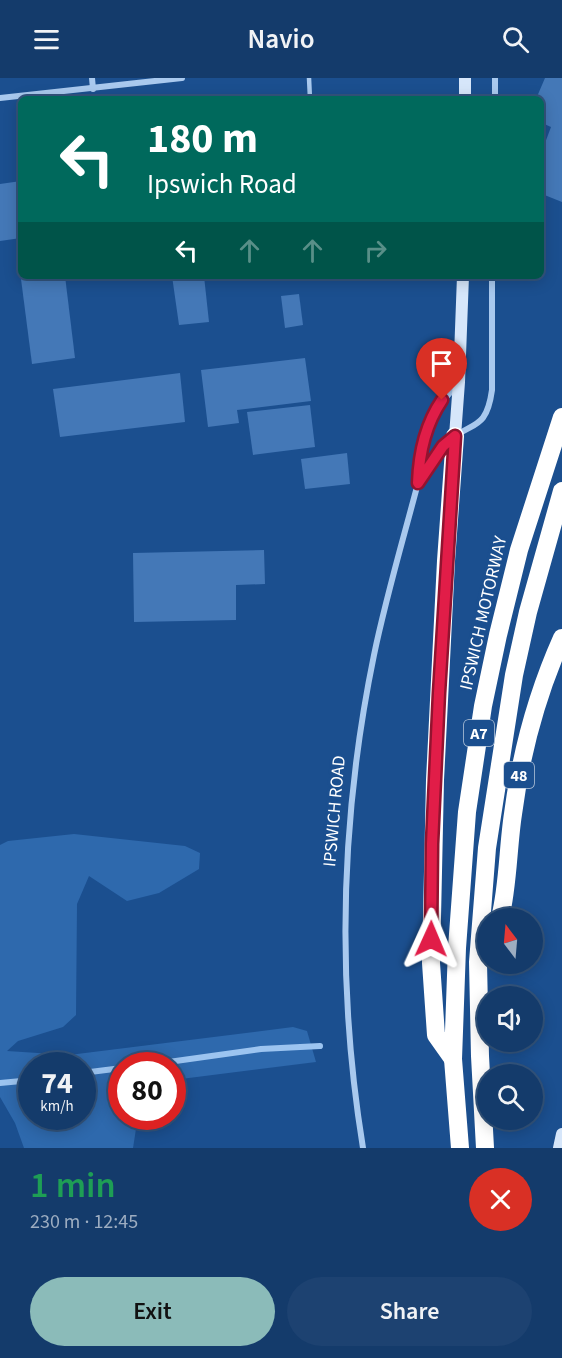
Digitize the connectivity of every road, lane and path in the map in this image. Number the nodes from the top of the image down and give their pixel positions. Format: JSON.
{"nodes":[{"id":1,"x":92,"y":78,"type":"edge"},
{"id":2,"x":182,"y":78,"type":"edge"},
{"id":3,"x":309,"y":78,"type":"edge"},
{"id":4,"x":465,"y":78,"type":"edge"},
{"id":5,"x":495,"y":78,"type":"edge"},
{"id":6,"x":93,"y":88,"type":"junction"},
{"id":7,"x":36,"y":96,"type":"edge"},
{"id":8,"x":310,"y":96,"type":"edge"},
{"id":9,"x":465,"y":96,"type":"edge"},
{"id":10,"x":495,"y":96,"type":"edge"},
{"id":11,"x":18,"y":97,"type":"edge"},
{"id":12,"x":0,"y":98,"type":"edge"},
{"id":13,"x":463,"y":279,"type":"edge"},
{"id":14,"x":492,"y":279,"type":"edge"},
{"id":15,"x":459,"y":382,"type":"junction"},
{"id":16,"x":562,"y":417,"type":"edge"},
{"id":17,"x":455,"y":436,"type":"junction"},
{"id":18,"x":418,"y":483,"type":"junction"},
{"id":19,"x":562,"y":491,"type":"edge"},
{"id":20,"x":562,"y":638,"type":"edge"},
{"id":21,"x":482,"y":908,"type":"edge"},
{"id":22,"x":501,"y":908,"type":"edge"},
{"id":23,"x":478,"y":974,"type":"edge"},
{"id":24,"x":453,"y":1059,"type":"junction"},
{"id":25,"x":562,"y":1134,"type":"edge"},
{"id":26,"x":459,"y":1140,"type":"edge"},
{"id":27,"x":363,"y":1148,"type":"edge"},
{"id":28,"x":485,"y":1148,"type":"edge"},
{"id":29,"x":559,"y":1148,"type":"edge"}],
"edges":[{"from":1,"to":6,"type":"street"},
{"from":2,"to":6,"type":"street"},
{"from":3,"to":8,"type":"lane"},
{"from":4,"to":9,"type":"main road"},
{"from":5,"to":10,"type":"street"},
{"from":6,"to":7,"type":"street"},
{"from":11,"to":12,"type":"street"},
{"from":13,"to":15,"type":"main road"},
{"from":14,"to":17,"type":"street","name":"IPSWICH ROAD"},
{"from":15,"to":17,"type":"main road"},
{"from":15,"to":18,"type":"street","name":"IPSWICH ROAD"},
{"from":16,"to":24,"type":"highway","name":"IPSWICH MOTORWAY","number":"A7"},
{"from":17,"to":18,"type":"street","name":"IPSWICH ROAD"},
{"from":17,"to":24,"type":"highway"},
{"from":18,"to":27,"type":"street","name":"IPSWICH ROAD"},
{"from":19,"to":21,"type":"highway","number":"A7"},
{"from":20,"to":22,"type":"highway","number":"48"},
{"from":23,"to":28,"type":"highway","number":"A7"},
{"from":24,"to":26,"type":"highway","name":"IPSWICH MOTORWAY","number":"A7"},
{"from":25,"to":29,"type":"main road"}]}
